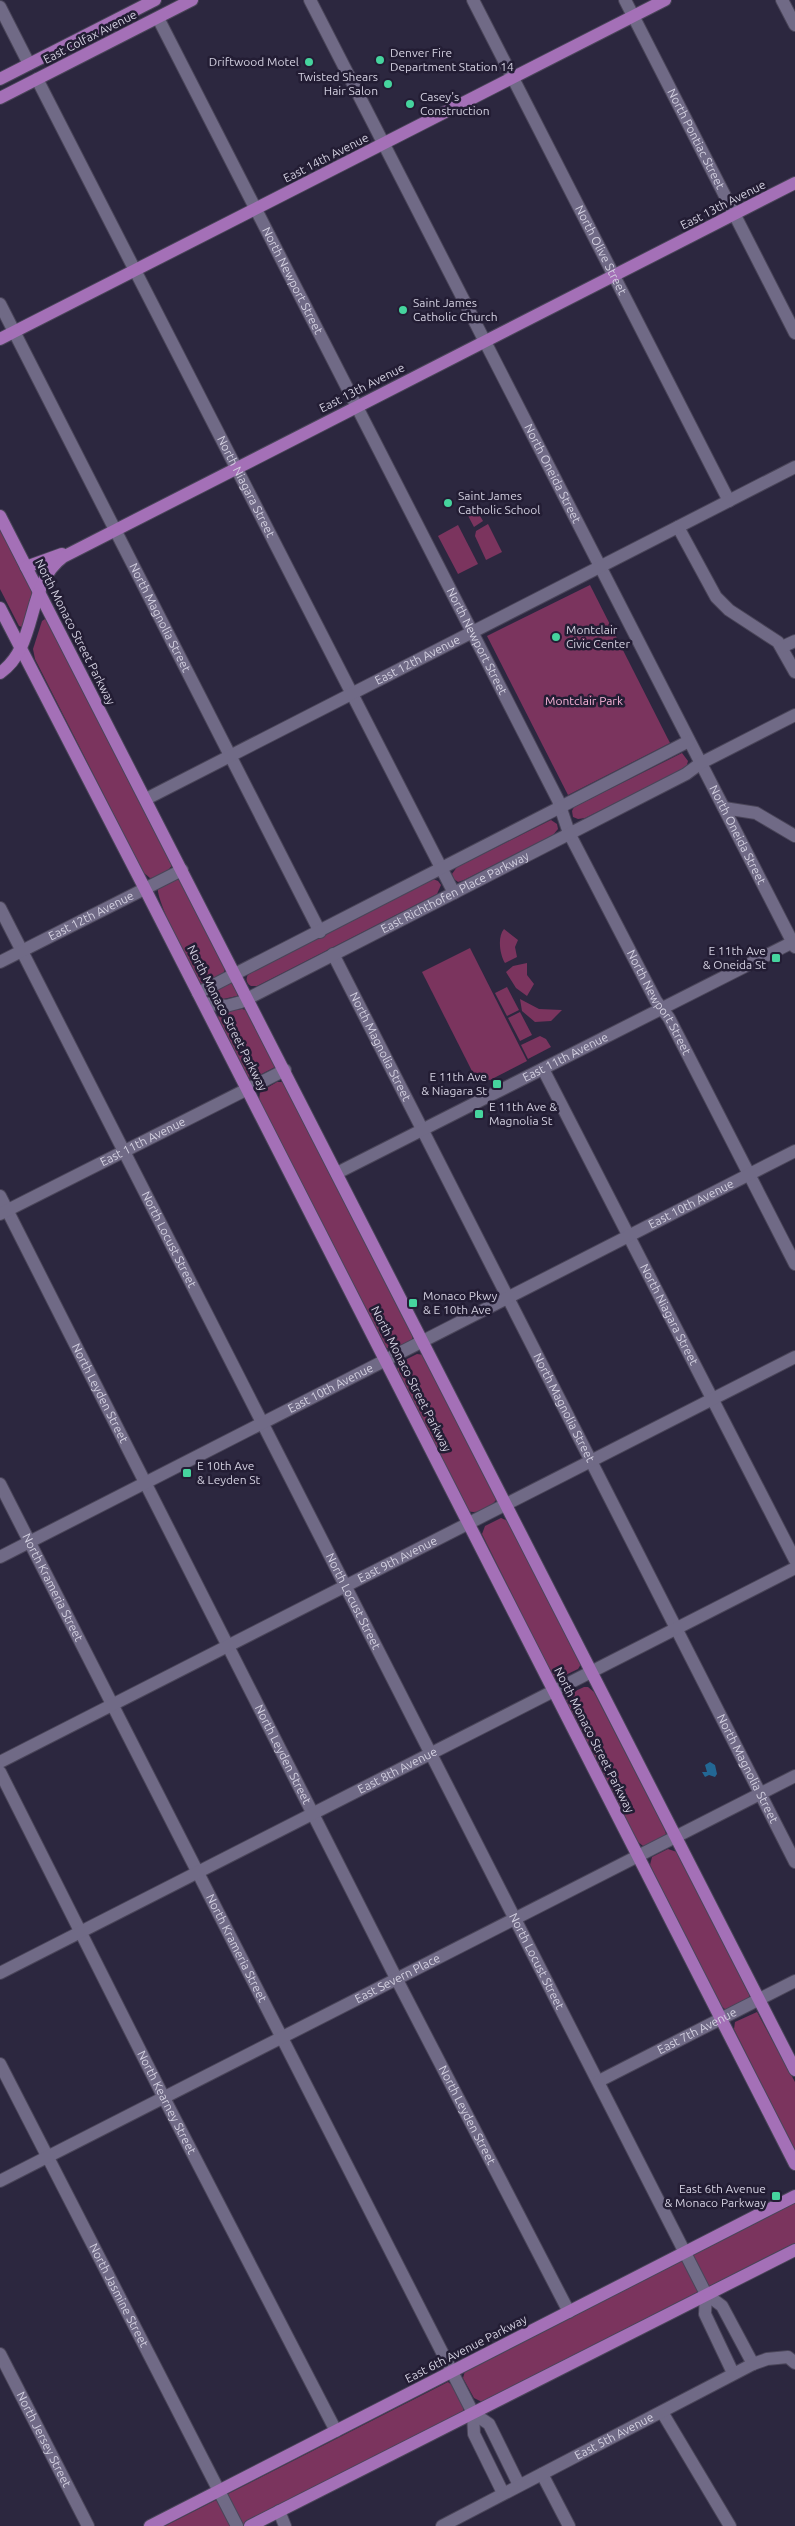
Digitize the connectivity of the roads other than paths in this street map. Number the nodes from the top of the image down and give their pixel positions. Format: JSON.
{"nodes":[{"id":1,"x":192,"y":0,"type":"edge"},
{"id":2,"x":310,"y":0,"type":"edge"},
{"id":3,"x":473,"y":0,"type":"edge"},
{"id":4,"x":625,"y":0,"type":"edge"},
{"id":5,"x":665,"y":0,"type":"edge"},
{"id":6,"x":782,"y":0,"type":"edge"},
{"id":7,"x":151,"y":1,"type":"edge"},
{"id":8,"x":0,"y":7,"type":"edge"},
{"id":9,"x":634,"y":16,"type":"junction"},
{"id":10,"x":158,"y":18,"type":"junction"},
{"id":11,"x":795,"y":25,"type":"edge"},
{"id":12,"x":29,"y":64,"type":"junction"},
{"id":13,"x":513,"y":78,"type":"junction"},
{"id":14,"x":0,"y":79,"type":"edge"},
{"id":15,"x":37,"y":79,"type":"junction"},
{"id":16,"x":0,"y":98,"type":"edge"},
{"id":17,"x":383,"y":144,"type":"junction"},
{"id":18,"x":795,"y":183,"type":"edge"},
{"id":19,"x":256,"y":209,"type":"junction"},
{"id":20,"x":735,"y":214,"type":"junction"},
{"id":21,"x":135,"y":271,"type":"junction"},
{"id":22,"x":614,"y":276,"type":"junction"},
{"id":23,"x":0,"y":304,"type":"edge"},
{"id":24,"x":14,"y":332,"type":"junction"},
{"id":25,"x":795,"y":333,"type":"edge"},
{"id":26,"x":0,"y":340,"type":"edge"},
{"id":27,"x":486,"y":341,"type":"junction"},
{"id":28,"x":357,"y":406,"type":"junction"},
{"id":29,"x":795,"y":467,"type":"edge"},
{"id":30,"x":236,"y":468,"type":"junction"},
{"id":31,"x":729,"y":501,"type":"junction"},
{"id":32,"x":0,"y":516,"type":"edge"},
{"id":33,"x":678,"y":527,"type":"junction"},
{"id":34,"x":115,"y":530,"type":"junction"},
{"id":35,"x":81,"y":547,"type":"junction"},
{"id":36,"x":601,"y":566,"type":"junction"},
{"id":37,"x":26,"y":567,"type":"junction"},
{"id":38,"x":39,"y":593,"type":"junction"},
{"id":39,"x":0,"y":608,"type":"edge"},
{"id":40,"x":472,"y":632,"type":"junction"},
{"id":41,"x":795,"y":641,"type":"edge"},
{"id":42,"x":782,"y":647,"type":"junction"},
{"id":43,"x":21,"y":649,"type":"junction"},
{"id":44,"x":795,"y":672,"type":"edge"},
{"id":45,"x":0,"y":673,"type":"edge"},
{"id":46,"x":352,"y":694,"type":"junction"},
{"id":47,"x":795,"y":715,"type":"edge"},
{"id":48,"x":689,"y":741,"type":"junction"},
{"id":49,"x":230,"y":756,"type":"junction"},
{"id":50,"x":701,"y":763,"type":"junction"},
{"id":51,"x":146,"y":799,"type":"junction"},
{"id":52,"x":561,"y":806,"type":"junction"},
{"id":53,"x":724,"y":808,"type":"junction"},
{"id":54,"x":569,"y":834,"type":"junction"},
{"id":55,"x":795,"y":836,"type":"edge"},
{"id":56,"x":182,"y":870,"type":"junction"},
{"id":57,"x":442,"y":870,"type":"junction"},
{"id":58,"x":146,"y":889,"type":"junction"},
{"id":59,"x":454,"y":893,"type":"junction"},
{"id":60,"x":0,"y":908,"type":"edge"},
{"id":61,"x":320,"y":932,"type":"junction"},
{"id":62,"x":794,"y":943,"type":"edge"},
{"id":63,"x":22,"y":951,"type":"junction"},
{"id":64,"x":333,"y":954,"type":"junction"},
{"id":65,"x":0,"y":962,"type":"edge"},
{"id":66,"x":236,"y":975,"type":"junction"},
{"id":67,"x":201,"y":998,"type":"junction"},
{"id":68,"x":248,"y":998,"type":"junction"},
{"id":69,"x":662,"y":1009,"type":"junction"},
{"id":70,"x":543,"y":1069,"type":"junction"},
{"id":71,"x":285,"y":1070,"type":"junction"},
{"id":72,"x":248,"y":1090,"type":"junction"},
{"id":73,"x":422,"y":1130,"type":"junction"},
{"id":74,"x":124,"y":1151,"type":"junction"},
{"id":75,"x":795,"y":1151,"type":"edge"},
{"id":76,"x":337,"y":1173,"type":"junction"},
{"id":77,"x":749,"y":1174,"type":"junction"},
{"id":78,"x":0,"y":1196,"type":"edge"},
{"id":79,"x":4,"y":1212,"type":"edge"},
{"id":80,"x":629,"y":1236,"type":"junction"},
{"id":81,"x":795,"y":1264,"type":"edge"},
{"id":82,"x":508,"y":1298,"type":"junction"},
{"id":83,"x":423,"y":1341,"type":"junction"},
{"id":84,"x":795,"y":1357,"type":"edge"},
{"id":85,"x":386,"y":1360,"type":"junction"},
{"id":86,"x":712,"y":1399,"type":"junction"},
{"id":87,"x":263,"y":1423,"type":"junction"},
{"id":88,"x":590,"y":1461,"type":"junction"},
{"id":89,"x":146,"y":1482,"type":"junction"},
{"id":90,"x":0,"y":1484,"type":"edge"},
{"id":91,"x":506,"y":1504,"type":"junction"},
{"id":92,"x":468,"y":1523,"type":"junction"},
{"id":93,"x":29,"y":1542,"type":"junction"},
{"id":94,"x":0,"y":1557,"type":"edge"},
{"id":95,"x":795,"y":1560,"type":"edge"},
{"id":96,"x":795,"y":1568,"type":"edge"},
{"id":97,"x":345,"y":1585,"type":"junction"},
{"id":98,"x":676,"y":1628,"type":"junction"},
{"id":99,"x":228,"y":1646,"type":"junction"},
{"id":100,"x":591,"y":1671,"type":"junction"},
{"id":101,"x":553,"y":1690,"type":"junction"},
{"id":102,"x":113,"y":1706,"type":"junction"},
{"id":103,"x":431,"y":1753,"type":"junction"},
{"id":104,"x":0,"y":1762,"type":"edge"},
{"id":105,"x":0,"y":1772,"type":"edge"},
{"id":106,"x":795,"y":1776,"type":"edge"},
{"id":107,"x":760,"y":1794,"type":"junction"},
{"id":108,"x":314,"y":1813,"type":"junction"},
{"id":109,"x":675,"y":1837,"type":"junction"},
{"id":110,"x":638,"y":1856,"type":"junction"},
{"id":111,"x":795,"y":1862,"type":"edge"},
{"id":112,"x":198,"y":1872,"type":"junction"},
{"id":113,"x":515,"y":1919,"type":"junction"},
{"id":114,"x":81,"y":1932,"type":"junction"},
{"id":115,"x":0,"y":1973,"type":"edge"},
{"id":116,"x":396,"y":1978,"type":"junction"},
{"id":117,"x":795,"y":1981,"type":"edge"},
{"id":118,"x":759,"y":2000,"type":"junction"},
{"id":119,"x":721,"y":2019,"type":"junction"},
{"id":120,"x":282,"y":2038,"type":"junction"},
{"id":121,"x":0,"y":2064,"type":"edge"},
{"id":122,"x":795,"y":2070,"type":"edge"},
{"id":123,"x":599,"y":2081,"type":"junction"},
{"id":124,"x":163,"y":2096,"type":"junction"},
{"id":125,"x":46,"y":2158,"type":"junction"},
{"id":126,"x":795,"y":2164,"type":"edge"},
{"id":127,"x":0,"y":2181,"type":"edge"},
{"id":128,"x":795,"y":2196,"type":"edge"},
{"id":129,"x":795,"y":2250,"type":"edge"},
{"id":130,"x":686,"y":2252,"type":"junction"},
{"id":131,"x":706,"y":2294,"type":"junction"},
{"id":132,"x":569,"y":2312,"type":"junction"},
{"id":133,"x":0,"y":2354,"type":"edge"},
{"id":134,"x":792,"y":2360,"type":"edge"},
{"id":135,"x":753,"y":2364,"type":"junction"},
{"id":136,"x":452,"y":2372,"type":"junction"},
{"id":137,"x":733,"y":2374,"type":"junction"},
{"id":138,"x":662,"y":2412,"type":"junction"},
{"id":139,"x":473,"y":2413,"type":"junction"},
{"id":140,"x":336,"y":2431,"type":"junction"},
{"id":141,"x":542,"y":2474,"type":"junction"},
{"id":142,"x":519,"y":2485,"type":"junction"},
{"id":143,"x":218,"y":2491,"type":"junction"},
{"id":144,"x":503,"y":2493,"type":"junction"},
{"id":145,"x":279,"y":2511,"type":"junction"},
{"id":146,"x":88,"y":2526,"type":"edge"},
{"id":147,"x":150,"y":2526,"type":"edge"},
{"id":148,"x":237,"y":2526,"type":"edge"},
{"id":149,"x":250,"y":2526,"type":"edge"},
{"id":150,"x":285,"y":2526,"type":"edge"},
{"id":151,"x":442,"y":2526,"type":"edge"},
{"id":152,"x":569,"y":2526,"type":"edge"},
{"id":153,"x":730,"y":2526,"type":"edge"}],
"edges":[{"from":1,"to":10,"type":"main road","name":"East Colfax Avenue"},
{"from":2,"to":17,"type":"street","name":"North Oneida Street"},
{"from":3,"to":13,"type":"street","name":"North Olive Street"},
{"from":4,"to":9,"type":"street","name":"North Pontiac Street"},
{"from":5,"to":9,"type":"main road","name":"East 14th Avenue"},
{"from":6,"to":11,"type":"street"},
{"from":7,"to":12,"type":"main road","name":"East Colfax Avenue"},
{"from":8,"to":12,"type":"street"},
{"from":9,"to":13,"type":"main road","name":"East 14th Avenue"},
{"from":9,"to":20,"type":"street","name":"North Pontiac Street"},
{"from":10,"to":15,"type":"main road","name":"East Colfax Avenue"},
{"from":10,"to":19,"type":"street","name":"North Newport Street"},
{"from":12,"to":14,"type":"main road","name":"East Colfax Avenue"},
{"from":13,"to":17,"type":"main road","name":"East 14th Avenue"},
{"from":13,"to":22,"type":"street","name":"North Olive Street"},
{"from":15,"to":16,"type":"main road","name":"East Colfax Avenue"},
{"from":15,"to":21,"type":"street","name":"North Niagara Street"},
{"from":17,"to":19,"type":"main road","name":"East 14th Avenue"},
{"from":17,"to":27,"type":"street","name":"North Oneida Street"},
{"from":18,"to":20,"type":"main road","name":"East 13th Avenue"},
{"from":19,"to":21,"type":"main road","name":"East 14th Avenue"},
{"from":19,"to":28,"type":"street","name":"North Newport Street"},
{"from":20,"to":22,"type":"main road","name":"East 13th Avenue"},
{"from":20,"to":25,"type":"street","name":"North Pontiac Street"},
{"from":21,"to":24,"type":"main road","name":"East 14th Avenue"},
{"from":21,"to":30,"type":"street","name":"North Niagara Street"},
{"from":22,"to":27,"type":"main road","name":"East 13th Avenue"},
{"from":22,"to":31,"type":"street","name":"North Olive Street"},
{"from":23,"to":24,"type":"street","name":"North Magnolia Street"},
{"from":24,"to":26,"type":"main road","name":"East 14th Avenue"},
{"from":24,"to":34,"type":"street","name":"North Magnolia Street"},
{"from":27,"to":28,"type":"main road","name":"East 13th Avenue"},
{"from":27,"to":36,"type":"street","name":"North Oneida Street"},
{"from":28,"to":30,"type":"main road","name":"East 13th Avenue"},
{"from":28,"to":40,"type":"street","name":"North Newport Street"},
{"from":29,"to":31,"type":"street","name":"East 12th Avenue"},
{"from":30,"to":34,"type":"main road","name":"East 13th Avenue"},
{"from":30,"to":46,"type":"street","name":"North Niagara Street"},
{"from":31,"to":33,"type":"street","name":"East 12th Avenue"},
{"from":32,"to":37,"type":"main road","name":"North Monaco Street Parkway"},
{"from":33,"to":36,"type":"street","name":"East 12th Avenue"},
{"from":33,"to":42,"type":"street"},
{"from":34,"to":35,"type":"main road","name":"East 13th Avenue"},
{"from":34,"to":49,"type":"street","name":"North Magnolia Street"},
{"from":35,"to":37,"type":"main road"},
{"from":35,"to":38,"type":"main road","name":"East 13th Avenue"},
{"from":36,"to":40,"type":"street","name":"East 12th Avenue"},
{"from":36,"to":48,"type":"street","name":"North Oneida Street"},
{"from":37,"to":38,"type":"main road","name":"North Monaco Street Parkway"},
{"from":38,"to":43,"type":"main road","name":"East 13th Avenue"},
{"from":38,"to":51,"type":"main road","name":"North Monaco Street Parkway"},
{"from":39,"to":43,"type":"main road","name":"North Monaco Street Parkway"},
{"from":40,"to":46,"type":"street","name":"East 12th Avenue"},
{"from":40,"to":52,"type":"street","name":"North Newport Street"},
{"from":41,"to":42,"type":"street"},
{"from":42,"to":44,"type":"street"},
{"from":43,"to":45,"type":"main road","name":"East 13th Avenue"},
{"from":43,"to":58,"type":"main road","name":"North Monaco Street Parkway"},
{"from":46,"to":49,"type":"street","name":"East 12th Avenue"},
{"from":46,"to":57,"type":"street","name":"North Niagara Street"},
{"from":47,"to":50,"type":"street","name":"East Richthofen Place Parkway"},
{"from":48,"to":50,"type":"street","name":"North Oneida Street"},
{"from":48,"to":52,"type":"street","name":"East Richthofen Place Parkway"},
{"from":49,"to":51,"type":"street","name":"East 12th Avenue"},
{"from":49,"to":61,"type":"street","name":"North Magnolia Street"},
{"from":50,"to":53,"type":"street","name":"North Oneida Street"},
{"from":50,"to":54,"type":"street","name":"East Richthofen Place Parkway"},
{"from":51,"to":56,"type":"main road","name":"North Monaco Street Parkway"},
{"from":52,"to":54,"type":"street","name":"North Newport Street"},
{"from":52,"to":57,"type":"street","name":"East Richthofen Place Parkway"},
{"from":53,"to":55,"type":"street"},
{"from":53,"to":62,"type":"street","name":"North Oneida Street"},
{"from":54,"to":59,"type":"street","name":"East Richthofen Place Parkway"},
{"from":54,"to":69,"type":"street","name":"North Newport Street"},
{"from":56,"to":58,"type":"street","name":"East 12th Avenue"},
{"from":56,"to":66,"type":"main road","name":"North Monaco Street Parkway"},
{"from":57,"to":59,"type":"street","name":"North Niagara Street"},
{"from":57,"to":61,"type":"street","name":"East Richthofen Place Parkway"},
{"from":58,"to":63,"type":"street","name":"East 12th Avenue"},
{"from":58,"to":67,"type":"main road","name":"North Monaco Street Parkway"},
{"from":59,"to":64,"type":"street","name":"East Richthofen Place Parkway"},
{"from":60,"to":63,"type":"street","name":"North Locust Street"},
{"from":61,"to":66,"type":"street","name":"East Richthofen Place Parkway"},
{"from":62,"to":69,"type":"street","name":"East 11th Avenue"},
{"from":63,"to":65,"type":"street","name":"East 12th Avenue"},
{"from":63,"to":74,"type":"street","name":"North Locust Street"},
{"from":64,"to":68,"type":"street","name":"East Richthofen Place Parkway"},
{"from":64,"to":73,"type":"street","name":"North Magnolia Street"},
{"from":66,"to":67,"type":"street","name":"East Richthofen Place Parkway"},
{"from":66,"to":68,"type":"main road","name":"North Monaco Street Parkway"},
{"from":67,"to":68,"type":"street","name":"East Richthofen Place Parkway"},
{"from":67,"to":72,"type":"main road","name":"North Monaco Street Parkway"},
{"from":68,"to":71,"type":"main road","name":"North Monaco Street Parkway"},
{"from":69,"to":70,"type":"street","name":"East 11th Avenue"},
{"from":69,"to":77,"type":"street","name":"North Newport Street"},
{"from":70,"to":73,"type":"street","name":"East 11th Avenue"},
{"from":70,"to":80,"type":"street","name":"North Niagara Street"},
{"from":71,"to":72,"type":"street","name":"East 11th Avenue"},
{"from":71,"to":76,"type":"main road","name":"North Monaco Street Parkway"},
{"from":72,"to":74,"type":"street","name":"East 11th Avenue"},
{"from":72,"to":85,"type":"main road","name":"North Monaco Street Parkway"},
{"from":73,"to":76,"type":"street","name":"East 11th Avenue"},
{"from":73,"to":82,"type":"street","name":"North Magnolia Street"},
{"from":74,"to":79,"type":"street","name":"East 11th Avenue"},
{"from":74,"to":87,"type":"street","name":"North Locust Street"},
{"from":75,"to":77,"type":"street","name":"East 10th Avenue"},
{"from":76,"to":83,"type":"main road","name":"North Monaco Street Parkway"},
{"from":77,"to":80,"type":"street","name":"East 10th Avenue"},
{"from":77,"to":81,"type":"street","name":"North Newport Street"},
{"from":78,"to":79,"type":"street","name":"North Leyden Street"},
{"from":79,"to":89,"type":"street","name":"North Leyden Street"},
{"from":80,"to":82,"type":"street","name":"East 10th Avenue"},
{"from":80,"to":86,"type":"street","name":"North Niagara Street"},
{"from":82,"to":83,"type":"street","name":"East 10th Avenue"},
{"from":82,"to":88,"type":"street","name":"North Magnolia Street"},
{"from":83,"to":85,"type":"street","name":"East 10th Avenue"},
{"from":83,"to":91,"type":"main road","name":"North Monaco Street Parkway"},
{"from":84,"to":86,"type":"street","name":"East 9th Avenue"},
{"from":85,"to":87,"type":"street","name":"East 10th Avenue"},
{"from":85,"to":92,"type":"main road","name":"North Monaco Street Parkway"},
{"from":86,"to":88,"type":"street","name":"East 9th Avenue"},
{"from":86,"to":95,"type":"street","name":"North Niagara Street"},
{"from":87,"to":89,"type":"street","name":"East 10th Avenue"},
{"from":87,"to":97,"type":"street","name":"North Locust Street"},
{"from":88,"to":91,"type":"street","name":"East 9th Avenue"},
{"from":88,"to":98,"type":"street","name":"North Magnolia Street"},
{"from":89,"to":93,"type":"street","name":"East 10th Avenue"},
{"from":89,"to":99,"type":"street","name":"North Leyden Street"},
{"from":90,"to":93,"type":"street","name":"North Krameria Street"},
{"from":91,"to":92,"type":"street","name":"East 9th Avenue"},
{"from":91,"to":100,"type":"main road","name":"North Monaco Street Parkway"},
{"from":92,"to":97,"type":"street","name":"East 9th Avenue"},
{"from":92,"to":101,"type":"main road","name":"North Monaco Street Parkway"},
{"from":93,"to":94,"type":"street","name":"East 10th Avenue"},
{"from":93,"to":102,"type":"street","name":"North Krameria Street"},
{"from":96,"to":98,"type":"street","name":"East 8th Avenue"},
{"from":97,"to":99,"type":"street","name":"East 9th Avenue"},
{"from":97,"to":103,"type":"street","name":"North Locust Street"},
{"from":98,"to":100,"type":"street","name":"East 8th Avenue"},
{"from":98,"to":107,"type":"street","name":"North Magnolia Street"},
{"from":99,"to":102,"type":"street","name":"East 9th Avenue"},
{"from":99,"to":108,"type":"street","name":"North Leyden Street"},
{"from":100,"to":101,"type":"street","name":"East 8th Avenue"},
{"from":100,"to":109,"type":"main road","name":"North Monaco Street Parkway"},
{"from":101,"to":103,"type":"street","name":"East 8th Avenue"},
{"from":101,"to":110,"type":"main road","name":"North Monaco Street Parkway"},
{"from":102,"to":104,"type":"street","name":"East 9th Avenue"},
{"from":102,"to":112,"type":"street","name":"North Krameria Street"},
{"from":103,"to":108,"type":"street","name":"East 8th Avenue"},
{"from":103,"to":113,"type":"street","name":"North Locust Street"},
{"from":105,"to":114,"type":"street","name":"North Kearney Street"},
{"from":106,"to":107,"type":"street","name":"East Severn Place"},
{"from":107,"to":109,"type":"street","name":"East Severn Place"},
{"from":107,"to":111,"type":"street","name":"North Magnolia Street"},
{"from":108,"to":112,"type":"street","name":"East 8th Avenue"},
{"from":108,"to":116,"type":"street","name":"North Leyden Street"},
{"from":109,"to":110,"type":"street","name":"East Severn Place"},
{"from":109,"to":118,"type":"main road","name":"North Monaco Street Parkway"},
{"from":110,"to":113,"type":"street","name":"East Severn Place"},
{"from":110,"to":119,"type":"main road","name":"North Monaco Street Parkway"},
{"from":112,"to":114,"type":"street","name":"East 8th Avenue"},
{"from":112,"to":120,"type":"street","name":"North Krameria Street"},
{"from":113,"to":116,"type":"street","name":"East Severn Place"},
{"from":113,"to":123,"type":"street","name":"North Locust Street"},
{"from":114,"to":115,"type":"street","name":"East 8th Avenue"},
{"from":114,"to":124,"type":"street","name":"North Kearney Street"},
{"from":116,"to":120,"type":"street","name":"East Severn Place"},
{"from":116,"to":132,"type":"street","name":"North Leyden Street"},
{"from":117,"to":118,"type":"street","name":"East 7th Avenue"},
{"from":118,"to":119,"type":"street","name":"East 7th Avenue"},
{"from":118,"to":122,"type":"main road","name":"North Monaco Street Parkway"},
{"from":119,"to":123,"type":"street","name":"East 7th Avenue"},
{"from":119,"to":126,"type":"main road","name":"North Monaco Street Parkway"},
{"from":120,"to":124,"type":"street","name":"East Severn Place"},
{"from":120,"to":136,"type":"street","name":"North Krameria Street"},
{"from":121,"to":125,"type":"street","name":"North Jasmine Street"},
{"from":123,"to":130,"type":"street","name":"North Locust Street"},
{"from":124,"to":125,"type":"street","name":"East Severn Place"},
{"from":124,"to":140,"type":"street","name":"North Kearney Street"},
{"from":125,"to":127,"type":"street","name":"East Severn Place"},
{"from":125,"to":143,"type":"street","name":"North Jasmine Street"},
{"from":128,"to":130,"type":"main road","name":"East 6th Avenue Parkway"},
{"from":129,"to":131,"type":"main road"},
{"from":130,"to":131,"type":"street","name":"North Locust Street"},
{"from":130,"to":132,"type":"main road","name":"East 6th Avenue Parkway"},
{"from":131,"to":135,"type":"street","name":"North Locust Street"},
{"from":131,"to":137,"type":"street","name":"North Locust Street"},
{"from":131,"to":139,"type":"main road"},
{"from":132,"to":136,"type":"main road","name":"East 6th Avenue Parkway"},
{"from":133,"to":146,"type":"street","name":"North Jersey Street"},
{"from":134,"to":135,"type":"street","name":"East 5th Avenue"},
{"from":135,"to":137,"type":"street","name":"East 5th Avenue"},
{"from":136,"to":139,"type":"street","name":"North Krameria Street"},
{"from":136,"to":140,"type":"main road","name":"East 6th Avenue Parkway"},
{"from":137,"to":138,"type":"street","name":"East 5th Avenue"},
{"from":138,"to":141,"type":"street","name":"East 5th Avenue"},
{"from":138,"to":153,"type":"street"},
{"from":139,"to":142,"type":"street","name":"North Krameria Street"},
{"from":139,"to":144,"type":"street","name":"North Krameria Street"},
{"from":139,"to":145,"type":"main road"},
{"from":140,"to":143,"type":"main road","name":"East 6th Avenue Parkway"},
{"from":141,"to":142,"type":"street","name":"East 5th Avenue"},
{"from":141,"to":152,"type":"street"},
{"from":142,"to":144,"type":"street","name":"East 5th Avenue"},
{"from":143,"to":147,"type":"main road","name":"East 6th Avenue Parkway"},
{"from":143,"to":148,"type":"street","name":"North Jasmine Street"},
{"from":144,"to":151,"type":"street","name":"East 5th Avenue"},
{"from":145,"to":149,"type":"main road"},
{"from":145,"to":150,"type":"street"}]}
